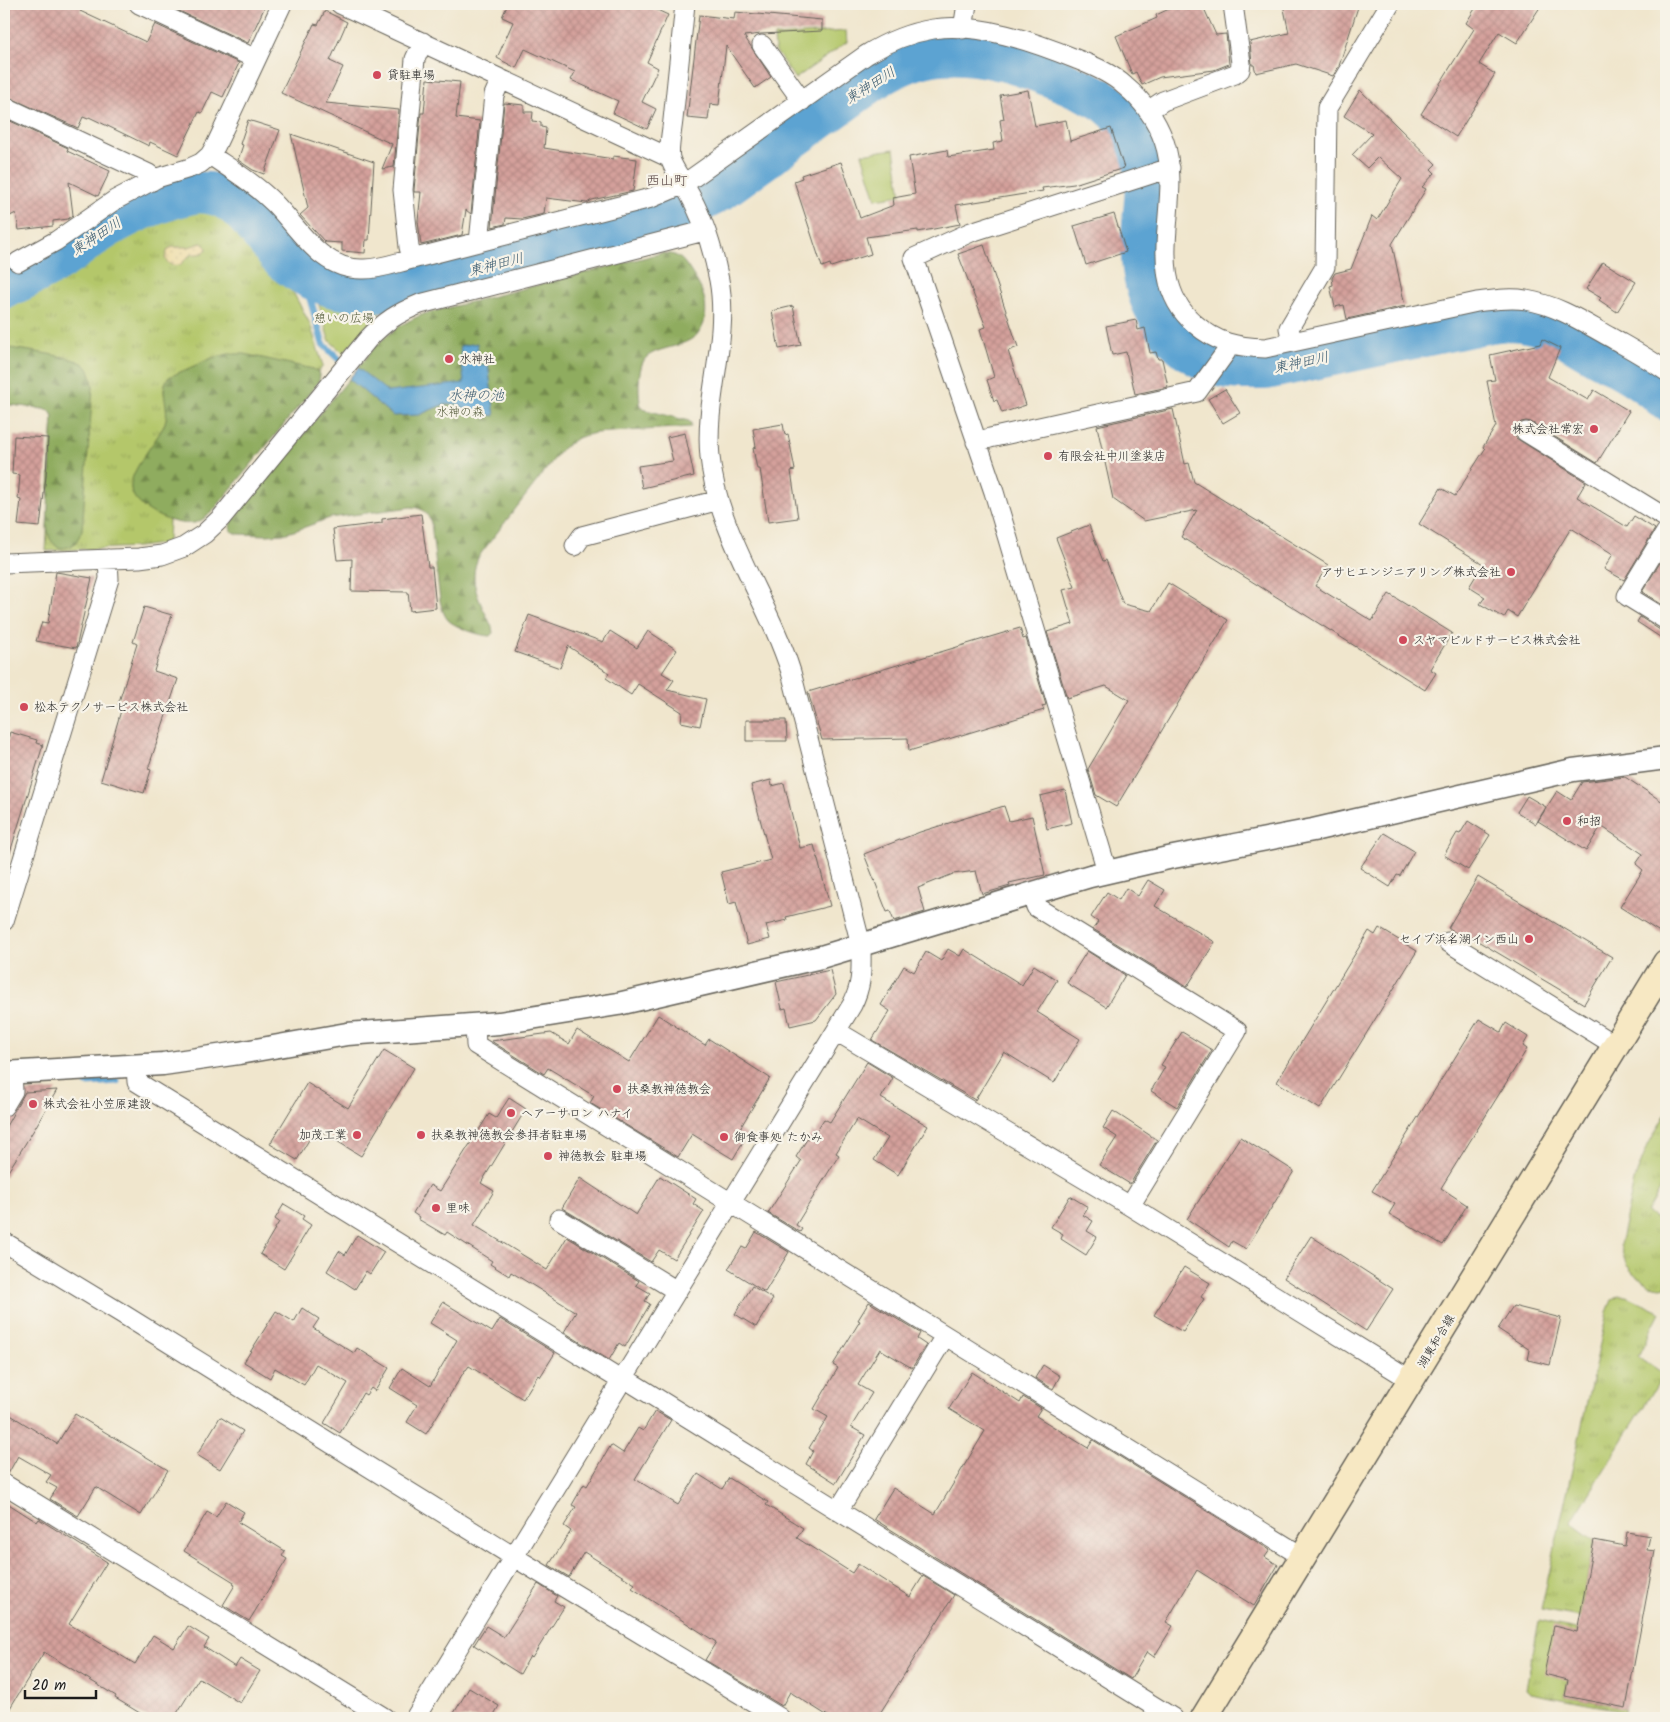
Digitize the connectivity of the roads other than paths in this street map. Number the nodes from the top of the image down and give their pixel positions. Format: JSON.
{"nodes":[{"id":1,"x":139,"y":4,"type":"edge"},
{"id":2,"x":282,"y":4,"type":"edge"},
{"id":3,"x":340,"y":4,"type":"edge"},
{"id":4,"x":685,"y":4,"type":"edge"},
{"id":5,"x":967,"y":4,"type":"edge"},
{"id":6,"x":1233,"y":4,"type":"edge"},
{"id":7,"x":1390,"y":4,"type":"edge"},
{"id":8,"x":964,"y":29,"type":"junction"},
{"id":9,"x":423,"y":42,"type":"junction"},
{"id":10,"x":762,"y":44,"type":"dead end"},
{"id":11,"x":256,"y":59,"type":"junction"},
{"id":12,"x":501,"y":79,"type":"junction"},
{"id":13,"x":802,"y":101,"type":"junction"},
{"id":14,"x":4,"y":106,"type":"edge"},
{"id":15,"x":1148,"y":111,"type":"junction"},
{"id":16,"x":210,"y":155,"type":"junction"},
{"id":17,"x":670,"y":158,"type":"junction"},
{"id":18,"x":1167,"y":169,"type":"junction"},
{"id":19,"x":152,"y":181,"type":"junction"},
{"id":20,"x":685,"y":186,"type":"junction"},
{"id":21,"x":702,"y":224,"type":"junction"},
{"id":22,"x":479,"y":242,"type":"junction"},
{"id":23,"x":412,"y":259,"type":"junction"},
{"id":24,"x":18,"y":262,"type":"dead end"},
{"id":25,"x":1292,"y":342,"type":"junction"},
{"id":26,"x":1227,"y":348,"type":"junction"},
{"id":27,"x":1666,"y":371,"type":"edge"},
{"id":28,"x":1526,"y":432,"type":"dead end"},
{"id":29,"x":976,"y":442,"type":"junction"},
{"id":30,"x":719,"y":500,"type":"junction"},
{"id":31,"x":1666,"y":518,"type":"edge"},
{"id":32,"x":1666,"y":532,"type":"edge"},
{"id":33,"x":575,"y":546,"type":"dead end"},
{"id":34,"x":108,"y":559,"type":"junction"},
{"id":35,"x":4,"y":564,"type":"edge"},
{"id":36,"x":1666,"y":620,"type":"edge"},
{"id":37,"x":1666,"y":758,"type":"edge"},
{"id":38,"x":1107,"y":872,"type":"junction"},
{"id":39,"x":1032,"y":893,"type":"junction"},
{"id":40,"x":4,"y":921,"type":"edge"},
{"id":41,"x":1448,"y":942,"type":"dead end"},
{"id":42,"x":861,"y":946,"type":"junction"},
{"id":43,"x":1666,"y":963,"type":"edge"},
{"id":44,"x":474,"y":1025,"type":"junction"},
{"id":45,"x":836,"y":1031,"type":"junction"},
{"id":46,"x":1616,"y":1046,"type":"junction"},
{"id":47,"x":136,"y":1066,"type":"junction"},
{"id":48,"x":8,"y":1073,"type":"edge"},
{"id":49,"x":4,"y":1106,"type":"edge"},
{"id":50,"x":730,"y":1203,"type":"junction"},
{"id":51,"x":1130,"y":1206,"type":"junction"},
{"id":52,"x":559,"y":1219,"type":"dead end"},
{"id":53,"x":4,"y":1242,"type":"edge"},
{"id":54,"x":677,"y":1291,"type":"junction"},
{"id":55,"x":945,"y":1336,"type":"junction"},
{"id":56,"x":623,"y":1380,"type":"junction"},
{"id":57,"x":1411,"y":1380,"type":"junction"},
{"id":58,"x":4,"y":1484,"type":"edge"},
{"id":59,"x":838,"y":1511,"type":"junction"},
{"id":60,"x":514,"y":1557,"type":"junction"},
{"id":61,"x":1303,"y":1557,"type":"junction"},
{"id":62,"x":384,"y":1718,"type":"edge"},
{"id":63,"x":415,"y":1718,"type":"edge"},
{"id":64,"x":780,"y":1718,"type":"edge"},
{"id":65,"x":1173,"y":1718,"type":"edge"},
{"id":66,"x":1204,"y":1718,"type":"edge"}],
"edges":[{"from":1,"to":11,"type":"street"},
{"from":2,"to":11,"type":"street"},
{"from":3,"to":9,"type":"street"},
{"from":4,"to":17,"type":"street"},
{"from":5,"to":8,"type":"street"},
{"from":6,"to":15,"type":"street"},
{"from":7,"to":25,"type":"street"},
{"from":8,"to":13,"type":"street"},
{"from":8,"to":15,"type":"street"},
{"from":9,"to":12,"type":"street"},
{"from":9,"to":23,"type":"street"},
{"from":10,"to":13,"type":"street"},
{"from":11,"to":16,"type":"street"},
{"from":12,"to":17,"type":"street"},
{"from":12,"to":22,"type":"street"},
{"from":13,"to":20,"type":"street"},
{"from":14,"to":19,"type":"street"},
{"from":15,"to":18,"type":"street"},
{"from":16,"to":19,"type":"street"},
{"from":16,"to":23,"type":"street"},
{"from":17,"to":20,"type":"street"},
{"from":18,"to":26,"type":"street"},
{"from":18,"to":29,"type":"street"},
{"from":19,"to":24,"type":"street"},
{"from":20,"to":21,"type":"street"},
{"from":20,"to":22,"type":"street"},
{"from":21,"to":30,"type":"street"},
{"from":21,"to":34,"type":"street"},
{"from":22,"to":23,"type":"street"},
{"from":25,"to":26,"type":"street"},
{"from":25,"to":27,"type":"street"},
{"from":26,"to":29,"type":"street"},
{"from":28,"to":31,"type":"street"},
{"from":29,"to":38,"type":"street"},
{"from":30,"to":33,"type":"street"},
{"from":30,"to":42,"type":"street"},
{"from":32,"to":36,"type":"street"},
{"from":34,"to":35,"type":"street"},
{"from":34,"to":40,"type":"street"},
{"from":37,"to":38,"type":"street"},
{"from":38,"to":39,"type":"street"},
{"from":39,"to":42,"type":"street"},
{"from":39,"to":51,"type":"street"},
{"from":41,"to":46,"type":"street"},
{"from":42,"to":44,"type":"street"},
{"from":42,"to":45,"type":"street"},
{"from":43,"to":46,"type":"main road","name":"湖東和合線"},
{"from":44,"to":47,"type":"street"},
{"from":44,"to":50,"type":"street"},
{"from":45,"to":50,"type":"street"},
{"from":45,"to":51,"type":"street"},
{"from":46,"to":57,"type":"main road","name":"湖東和合線"},
{"from":47,"to":48,"type":"street"},
{"from":47,"to":56,"type":"street"},
{"from":48,"to":49,"type":"street"},
{"from":50,"to":54,"type":"street"},
{"from":50,"to":55,"type":"street"},
{"from":51,"to":57,"type":"street"},
{"from":52,"to":54,"type":"street"},
{"from":53,"to":60,"type":"street"},
{"from":54,"to":56,"type":"street"},
{"from":55,"to":59,"type":"street"},
{"from":55,"to":61,"type":"street"},
{"from":56,"to":59,"type":"street"},
{"from":56,"to":60,"type":"street"},
{"from":57,"to":61,"type":"main road","name":"湖東和合線"},
{"from":58,"to":62,"type":"street"},
{"from":59,"to":65,"type":"street"},
{"from":60,"to":63,"type":"street"},
{"from":60,"to":64,"type":"street"},
{"from":61,"to":66,"type":"main road","name":"湖東和合線"}]}
